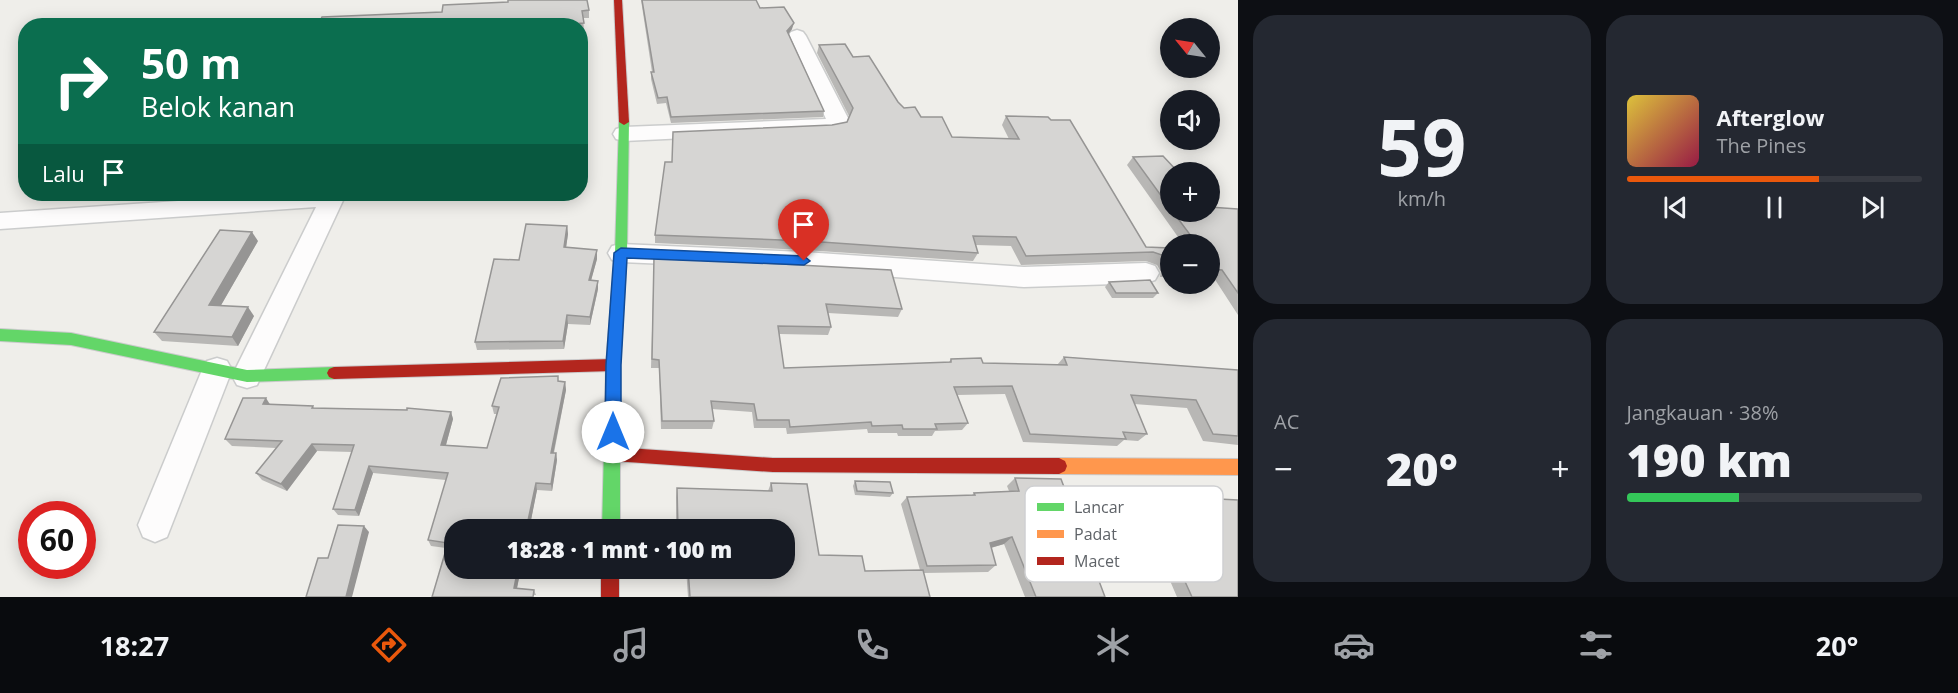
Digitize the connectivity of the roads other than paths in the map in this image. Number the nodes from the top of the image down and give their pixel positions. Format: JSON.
{"nodes":[{"id":1,"x":618,"y":0,"type":"edge"},
{"id":2,"x":796,"y":36,"type":"dead end"},
{"id":3,"x":624,"y":134,"type":"junction"},
{"id":4,"x":266,"y":201,"type":"edge"},
{"id":5,"x":330,"y":201,"type":"edge"},
{"id":6,"x":0,"y":221,"type":"edge"},
{"id":7,"x":621,"y":253,"type":"junction"},
{"id":8,"x":1146,"y":273,"type":"dead end"},
{"id":9,"x":0,"y":335,"type":"edge"},
{"id":10,"x":613,"y":365,"type":"junction"},
{"id":11,"x":232,"y":373,"type":"junction"},
{"id":12,"x":613,"y":454,"type":"junction"},
{"id":13,"x":1238,"y":467,"type":"edge"},
{"id":14,"x":611,"y":519,"type":"edge"},
{"id":15,"x":155,"y":525,"type":"dead end"},
{"id":16,"x":610,"y":579,"type":"edge"},
{"id":17,"x":610,"y":597,"type":"edge"}],
"edges":[{"from":1,"to":3,"type":"street"},
{"from":2,"to":3,"type":"street"},
{"from":3,"to":7,"type":"street"},
{"from":4,"to":6,"type":"street"},
{"from":5,"to":11,"type":"street"},
{"from":7,"to":8,"type":"street"},
{"from":7,"to":10,"type":"street"},
{"from":9,"to":11,"type":"street"},
{"from":10,"to":11,"type":"street"},
{"from":10,"to":12,"type":"street"},
{"from":11,"to":15,"type":"street"},
{"from":12,"to":13,"type":"street"},
{"from":12,"to":14,"type":"street"},
{"from":16,"to":17,"type":"street"}]}
